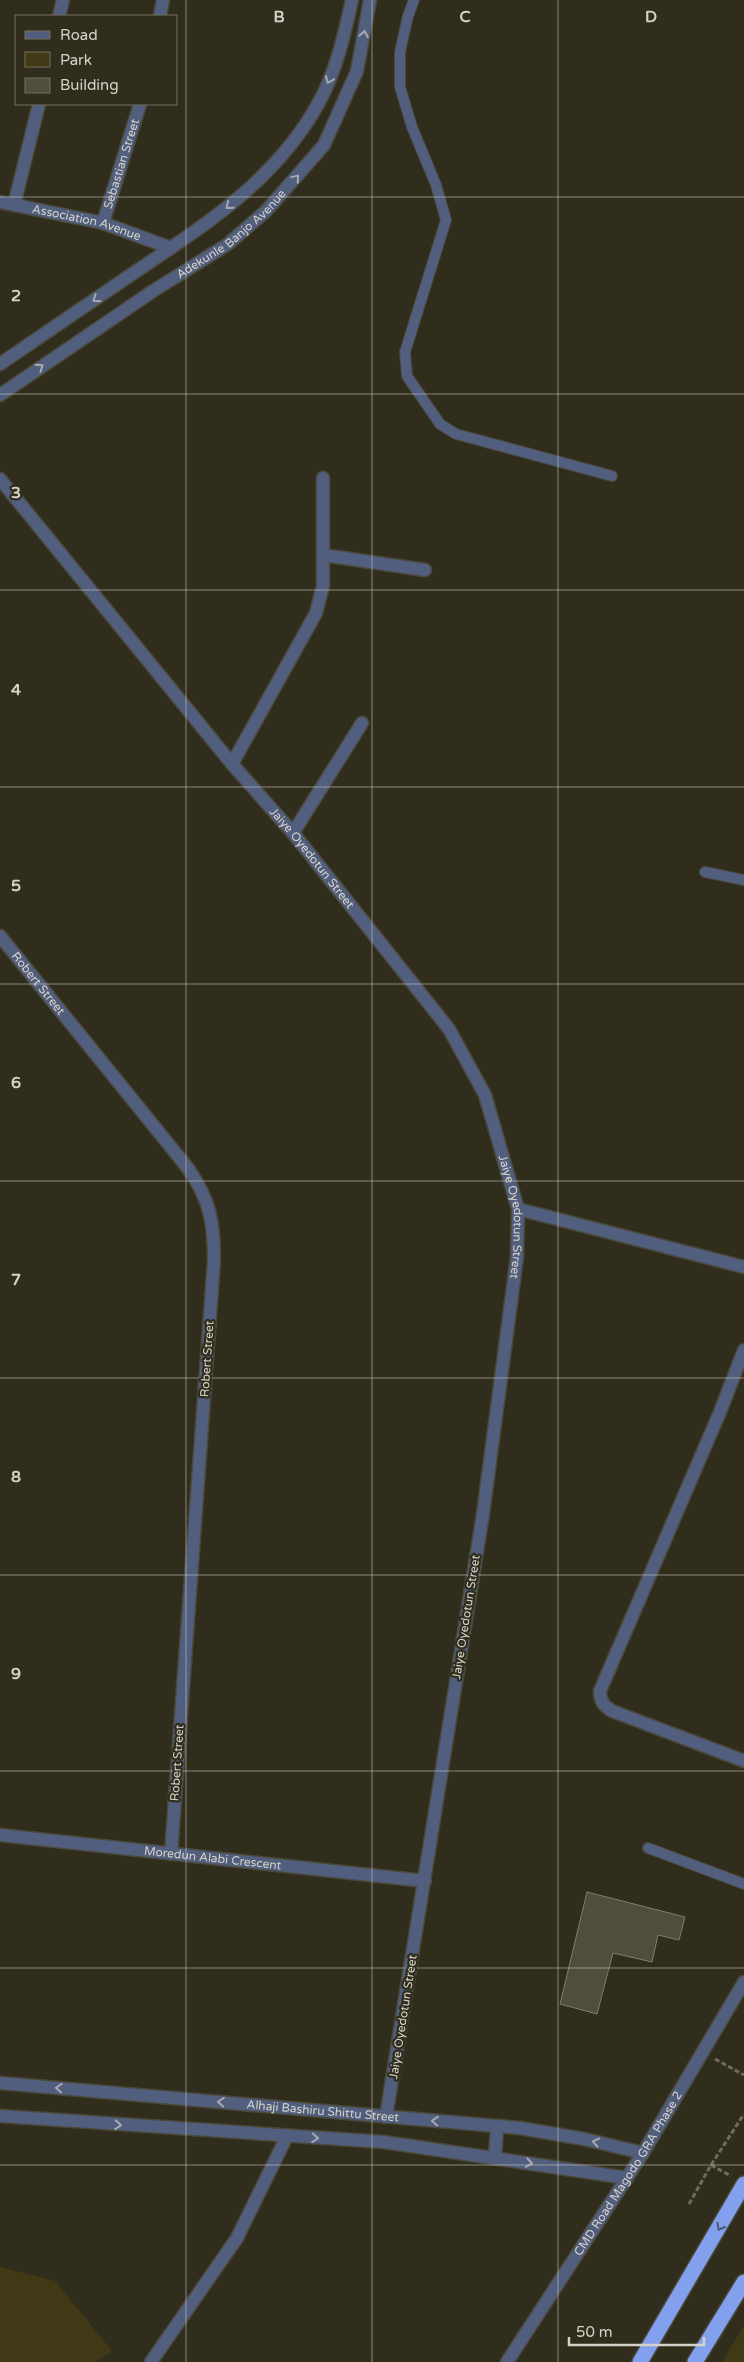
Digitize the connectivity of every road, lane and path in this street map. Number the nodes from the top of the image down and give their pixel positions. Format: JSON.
{"nodes":[{"id":1,"x":63,"y":0,"type":"edge"},
{"id":2,"x":163,"y":0,"type":"edge"},
{"id":3,"x":352,"y":0,"type":"edge"},
{"id":4,"x":370,"y":0,"type":"edge"},
{"id":5,"x":414,"y":0,"type":"edge"},
{"id":6,"x":59,"y":15,"type":"edge"},
{"id":7,"x":160,"y":15,"type":"edge"},
{"id":8,"x":38,"y":105,"type":"edge"},
{"id":9,"x":140,"y":105,"type":"edge"},
{"id":10,"x":0,"y":202,"type":"edge"},
{"id":11,"x":14,"y":205,"type":"junction"},
{"id":12,"x":103,"y":223,"type":"junction"},
{"id":13,"x":171,"y":248,"type":"junction"},
{"id":14,"x":0,"y":364,"type":"edge"},
{"id":15,"x":0,"y":395,"type":"edge"},
{"id":16,"x":612,"y":476,"type":"dead end"},
{"id":17,"x":323,"y":478,"type":"dead end"},
{"id":18,"x":0,"y":479,"type":"edge"},
{"id":19,"x":323,"y":555,"type":"junction"},
{"id":20,"x":425,"y":570,"type":"dead end"},
{"id":21,"x":362,"y":723,"type":"dead end"},
{"id":22,"x":232,"y":764,"type":"junction"},
{"id":23,"x":293,"y":833,"type":"junction"},
{"id":24,"x":705,"y":872,"type":"dead end"},
{"id":25,"x":744,"y":880,"type":"edge"},
{"id":26,"x":0,"y":936,"type":"edge"},
{"id":27,"x":518,"y":1209,"type":"junction"},
{"id":28,"x":744,"y":1267,"type":"edge"},
{"id":29,"x":744,"y":1350,"type":"edge"},
{"id":30,"x":744,"y":1761,"type":"edge"},
{"id":31,"x":0,"y":1835,"type":"edge"},
{"id":32,"x":648,"y":1848,"type":"dead end"},
{"id":33,"x":171,"y":1854,"type":"junction"},
{"id":34,"x":426,"y":1881,"type":"junction"},
{"id":35,"x":744,"y":1884,"type":"edge"},
{"id":36,"x":744,"y":1982,"type":"edge"},
{"id":37,"x":703,"y":2053,"type":"junction"},
{"id":38,"x":744,"y":2075,"type":"edge"},
{"id":39,"x":0,"y":2083,"type":"edge"},
{"id":40,"x":744,"y":2114,"type":"edge"},
{"id":41,"x":0,"y":2116,"type":"edge"},
{"id":42,"x":386,"y":2117,"type":"junction"},
{"id":43,"x":497,"y":2127,"type":"junction"},
{"id":44,"x":287,"y":2136,"type":"junction"},
{"id":45,"x":643,"y":2153,"type":"junction"},
{"id":46,"x":495,"y":2157,"type":"junction"},
{"id":47,"x":711,"y":2164,"type":"junction"},
{"id":48,"x":627,"y":2178,"type":"junction"},
{"id":49,"x":744,"y":2184,"type":"edge"},
{"id":50,"x":689,"y":2204,"type":"dead end"},
{"id":51,"x":744,"y":2282,"type":"edge"},
{"id":52,"x":151,"y":2362,"type":"edge"},
{"id":53,"x":507,"y":2362,"type":"edge"},
{"id":54,"x":640,"y":2362,"type":"edge"},
{"id":55,"x":696,"y":2362,"type":"edge"}],
"edges":[{"from":1,"to":6,"type":"street"},
{"from":2,"to":7,"type":"street"},
{"from":3,"to":13,"type":"street","name":"Adekunle Banjo Avenue","one_way":true},
{"from":15,"to":4,"type":"street","name":"Adekunle Banjo Avenue","one_way":true},
{"from":5,"to":16,"type":"lane"},
{"from":8,"to":11,"type":"street"},
{"from":9,"to":12,"type":"street","name":"Sebastian Street"},
{"from":10,"to":11,"type":"street","name":"Association Avenue"},
{"from":11,"to":12,"type":"street","name":"Association Avenue"},
{"from":12,"to":13,"type":"street","name":"Association Avenue"},
{"from":13,"to":14,"type":"street","name":"Adekunle Banjo Avenue","one_way":true},
{"from":17,"to":19,"type":"street"},
{"from":18,"to":22,"type":"street","name":"Jaiye Oyedotun Street"},
{"from":19,"to":20,"type":"street"},
{"from":19,"to":22,"type":"street"},
{"from":21,"to":23,"type":"street"},
{"from":22,"to":23,"type":"street","name":"Jaiye Oyedotun Street"},
{"from":23,"to":27,"type":"street","name":"Jaiye Oyedotun Street"},
{"from":24,"to":25,"type":"lane"},
{"from":26,"to":33,"type":"street","name":"Robert Street"},
{"from":27,"to":28,"type":"street"},
{"from":27,"to":34,"type":"street","name":"Jaiye Oyedotun Street"},
{"from":29,"to":30,"type":"street"},
{"from":31,"to":33,"type":"street","name":"Moredun Alabi Crescent"},
{"from":32,"to":35,"type":"lane"},
{"from":33,"to":34,"type":"street","name":"Moredun Alabi Crescent"},
{"from":34,"to":42,"type":"street","name":"Jaiye Oyedotun Street"},
{"from":36,"to":37,"type":"street","name":"CMD Road Magodo GRA Phase 2"},
{"from":37,"to":38,"type":"path"},
{"from":37,"to":45,"type":"street","name":"CMD Road Magodo GRA Phase 2"},
{"from":42,"to":39,"type":"street","name":"Alhaji Bashiru Shittu Street","one_way":true},
{"from":40,"to":47,"type":"path"},
{"from":41,"to":44,"type":"street","name":"Alhaji Bashiru Shittu Street","one_way":true},
{"from":43,"to":42,"type":"street","name":"Alhaji Bashiru Shittu Street","one_way":true},
{"from":45,"to":43,"type":"street","name":"Alhaji Bashiru Shittu Street","one_way":true},
{"from":43,"to":46,"type":"street"},
{"from":44,"to":46,"type":"street","name":"Alhaji Bashiru Shittu Street","one_way":true},
{"from":44,"to":52,"type":"street"},
{"from":45,"to":48,"type":"street","name":"CMD Road Magodo GRA Phase 2"},
{"from":46,"to":48,"type":"street","name":"Alhaji Bashiru Shittu Street","one_way":true},
{"from":47,"to":49,"type":"path"},
{"from":47,"to":50,"type":"path"},
{"from":48,"to":53,"type":"street","name":"CMD Road Magodo GRA Phase 2"},
{"from":49,"to":54,"type":"highway","one_way":true},
{"from":51,"to":55,"type":"highway"}]}
